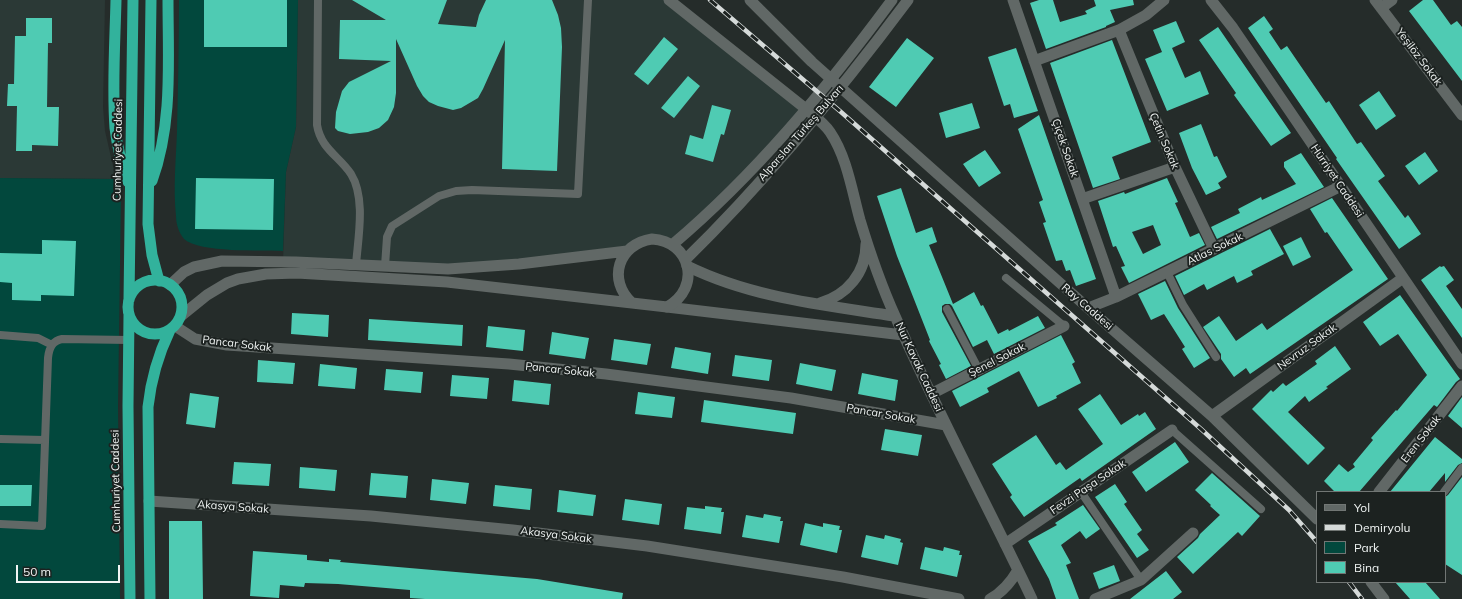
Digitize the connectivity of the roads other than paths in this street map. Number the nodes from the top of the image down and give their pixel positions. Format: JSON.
{"nodes":[{"id":1,"x":116,"y":0,"type":"edge"},
{"id":2,"x":133,"y":0,"type":"edge"},
{"id":3,"x":151,"y":0,"type":"edge"},
{"id":4,"x":168,"y":0,"type":"edge"},
{"id":5,"x":318,"y":0,"type":"edge"},
{"id":6,"x":588,"y":0,"type":"edge"},
{"id":7,"x":668,"y":0,"type":"edge"},
{"id":8,"x":750,"y":0,"type":"edge"},
{"id":9,"x":892,"y":0,"type":"edge"},
{"id":10,"x":908,"y":0,"type":"edge"},
{"id":11,"x":1013,"y":0,"type":"edge"},
{"id":12,"x":1164,"y":0,"type":"edge"},
{"id":13,"x":1211,"y":0,"type":"edge"},
{"id":14,"x":1392,"y":0,"type":"edge"},
{"id":15,"x":1378,"y":4,"type":"edge"},
{"id":16,"x":1119,"y":30,"type":"junction"},
{"id":17,"x":1034,"y":61,"type":"junction"},
{"id":18,"x":806,"y":109,"type":"junction"},
{"id":19,"x":1462,"y":115,"type":"edge"},
{"id":20,"x":1175,"y":166,"type":"junction"},
{"id":21,"x":1341,"y":186,"type":"junction"},
{"id":22,"x":131,"y":192,"type":"junction"},
{"id":23,"x":149,"y":192,"type":"junction"},
{"id":24,"x":1082,"y":199,"type":"junction"},
{"id":25,"x":865,"y":238,"type":"junction"},
{"id":26,"x":672,"y":245,"type":"junction"},
{"id":27,"x":1214,"y":249,"type":"junction"},
{"id":28,"x":627,"y":251,"type":"junction"},
{"id":29,"x":686,"y":263,"type":"junction"},
{"id":30,"x":356,"y":265,"type":"junction"},
{"id":31,"x":385,"y":266,"type":"junction"},
{"id":32,"x":1167,"y":272,"type":"junction"},
{"id":33,"x":1006,"y":278,"type":"dead end"},
{"id":34,"x":1403,"y":278,"type":"junction"},
{"id":35,"x":160,"y":281,"type":"junction"},
{"id":36,"x":170,"y":285,"type":"junction"},
{"id":37,"x":1116,"y":297,"type":"junction"},
{"id":38,"x":129,"y":300,"type":"junction"},
{"id":39,"x":632,"y":303,"type":"junction"},
{"id":40,"x":816,"y":304,"type":"junction"},
{"id":41,"x":667,"y":307,"type":"junction"},
{"id":42,"x":1088,"y":308,"type":"junction"},
{"id":43,"x":947,"y":309,"type":"dead end"},
{"id":44,"x":129,"y":315,"type":"junction"},
{"id":45,"x":181,"y":316,"type":"junction"},
{"id":46,"x":894,"y":316,"type":"junction"},
{"id":47,"x":1064,"y":326,"type":"joint"},
{"id":48,"x":172,"y":328,"type":"junction"},
{"id":49,"x":0,"y":335,"type":"edge"},
{"id":50,"x":903,"y":335,"type":"junction"},
{"id":51,"x":129,"y":340,"type":"junction"},
{"id":52,"x":52,"y":345,"type":"junction"},
{"id":53,"x":1216,"y":357,"type":"dead end"},
{"id":54,"x":1462,"y":364,"type":"edge"},
{"id":55,"x":978,"y":370,"type":"junction"},
{"id":56,"x":1462,"y":386,"type":"edge"},
{"id":57,"x":931,"y":394,"type":"junction"},
{"id":58,"x":1212,"y":416,"type":"junction"},
{"id":59,"x":946,"y":425,"type":"junction"},
{"id":60,"x":1172,"y":430,"type":"joint"},
{"id":61,"x":0,"y":439,"type":"edge"},
{"id":62,"x":45,"y":440,"type":"junction"},
{"id":63,"x":1462,"y":468,"type":"edge"},
{"id":64,"x":1380,"y":491,"type":"edge"},
{"id":65,"x":1445,"y":491,"type":"edge"},
{"id":66,"x":1081,"y":492,"type":"junction"},
{"id":67,"x":149,"y":501,"type":"junction"},
{"id":68,"x":1261,"y":509,"type":"dead end"},
{"id":69,"x":1316,"y":518,"type":"edge"},
{"id":70,"x":0,"y":524,"type":"edge"},
{"id":71,"x":1193,"y":533,"type":"dead end"},
{"id":72,"x":1005,"y":544,"type":"junction"},
{"id":73,"x":1018,"y":570,"type":"junction"},
{"id":74,"x":1142,"y":580,"type":"junction"},
{"id":75,"x":1371,"y":583,"type":"edge"},
{"id":76,"x":130,"y":599,"type":"edge"},
{"id":77,"x":150,"y":599,"type":"edge"},
{"id":78,"x":959,"y":599,"type":"edge"},
{"id":79,"x":990,"y":599,"type":"edge"},
{"id":80,"x":1032,"y":599,"type":"edge"},
{"id":81,"x":1095,"y":599,"type":"edge"},
{"id":82,"x":1384,"y":599,"type":"edge"}],
"edges":[{"from":1,"to":22,"type":"highway"},
{"from":2,"to":22,"type":"highway","name":"Cumhuriyet Caddesi"},
{"from":3,"to":23,"type":"highway"},
{"from":4,"to":23,"type":"highway"},
{"from":5,"to":30,"type":"lane"},
{"from":6,"to":31,"type":"lane"},
{"from":7,"to":18,"type":"street","name":"Nur Kavak Caddesi"},
{"from":8,"to":42,"type":"street","name":"Ray Caddesi"},
{"from":9,"to":18,"type":"street","name":"Alparslan Türkeş Bulvarı"},
{"from":10,"to":29,"type":"street","name":"Alparslan Türkeş Bulvarı"},
{"from":11,"to":17,"type":"street","name":"Çiçek Sokak"},
{"from":12,"to":16,"type":"street"},
{"from":13,"to":21,"type":"street","name":"Hürriyet Caddesi"},
{"from":14,"to":15,"type":"street"},
{"from":15,"to":19,"type":"street","name":"Yeşilöz Sokak"},
{"from":16,"to":17,"type":"street"},
{"from":16,"to":20,"type":"street","name":"Çetin Sokak"},
{"from":17,"to":24,"type":"street","name":"Çiçek Sokak"},
{"from":18,"to":25,"type":"street","name":"Nur Kavak Caddesi"},
{"from":18,"to":26,"type":"street","name":"Alparslan Türkeş Bulvarı"},
{"from":20,"to":24,"type":"street"},
{"from":20,"to":27,"type":"street","name":"Çetin Sokak"},
{"from":21,"to":27,"type":"street","name":"Atlas Sokak"},
{"from":21,"to":34,"type":"street","name":"Hürriyet Caddesi"},
{"from":22,"to":38,"type":"highway","name":"Cumhuriyet Caddesi"},
{"from":23,"to":35,"type":"highway"},
{"from":24,"to":37,"type":"street","name":"Çiçek Sokak"},
{"from":25,"to":40,"type":"street"},
{"from":25,"to":46,"type":"street","name":"Nur Kavak Caddesi"},
{"from":26,"to":28,"type":"street"},
{"from":26,"to":29,"type":"street"},
{"from":27,"to":32,"type":"street","name":"Atlas Sokak"},
{"from":28,"to":31,"type":"street"},
{"from":28,"to":39,"type":"street"},
{"from":29,"to":40,"type":"street"},
{"from":29,"to":41,"type":"street"},
{"from":30,"to":31,"type":"street"},
{"from":30,"to":36,"type":"street"},
{"from":32,"to":37,"type":"street","name":"Atlas Sokak"},
{"from":32,"to":53,"type":"lane"},
{"from":33,"to":47,"type":"lane"},
{"from":34,"to":54,"type":"street","name":"Hürriyet Caddesi"},
{"from":34,"to":58,"type":"street","name":"Nevruz Sokak"},
{"from":35,"to":36,"type":"highway"},
{"from":35,"to":38,"type":"highway"},
{"from":36,"to":45,"type":"highway"},
{"from":37,"to":42,"type":"street","name":"Atlas Sokak"},
{"from":38,"to":44,"type":"highway","name":"Cumhuriyet Caddesi"},
{"from":39,"to":41,"type":"street"},
{"from":39,"to":45,"type":"street"},
{"from":40,"to":46,"type":"street"},
{"from":41,"to":50,"type":"street"},
{"from":42,"to":58,"type":"street","name":"Ray Caddesi"},
{"from":43,"to":55,"type":"lane"},
{"from":44,"to":48,"type":"highway"},
{"from":44,"to":51,"type":"highway","name":"Cumhuriyet Caddesi"},
{"from":45,"to":48,"type":"highway"},
{"from":46,"to":50,"type":"street","name":"Nur Kavak Caddesi"},
{"from":47,"to":55,"type":"street","name":"Şenel Sokak"},
{"from":48,"to":59,"type":"street","name":"Pancar Sokak"},
{"from":48,"to":67,"type":"highway"},
{"from":49,"to":52,"type":"lane"},
{"from":50,"to":57,"type":"street","name":"Nur Kavak Caddesi"},
{"from":51,"to":52,"type":"lane"},
{"from":51,"to":76,"type":"highway","name":"Cumhuriyet Caddesi"},
{"from":52,"to":62,"type":"lane"},
{"from":55,"to":57,"type":"street","name":"Şenel Sokak"},
{"from":56,"to":64,"type":"street","name":"Eren Sokak"},
{"from":57,"to":59,"type":"street","name":"Nur Kavak Caddesi"},
{"from":58,"to":69,"type":"street","name":"Ray Caddesi"},
{"from":59,"to":72,"type":"street","name":"Nur Kavak Caddesi"},
{"from":60,"to":66,"type":"street","name":"Fevzi Paşa Sokak"},
{"from":60,"to":68,"type":"lane"},
{"from":61,"to":62,"type":"lane"},
{"from":62,"to":70,"type":"lane"},
{"from":63,"to":65,"type":"lane"},
{"from":66,"to":72,"type":"street","name":"Fevzi Paşa Sokak"},
{"from":66,"to":74,"type":"lane"},
{"from":67,"to":77,"type":"highway"},
{"from":67,"to":78,"type":"street","name":"Akasya Sokak"},
{"from":71,"to":74,"type":"street"},
{"from":72,"to":73,"type":"street","name":"Nur Kavak Caddesi"},
{"from":73,"to":79,"type":"street"},
{"from":73,"to":80,"type":"street","name":"Nur Kavak Caddesi"},
{"from":74,"to":81,"type":"street"},
{"from":75,"to":82,"type":"street"}]}
